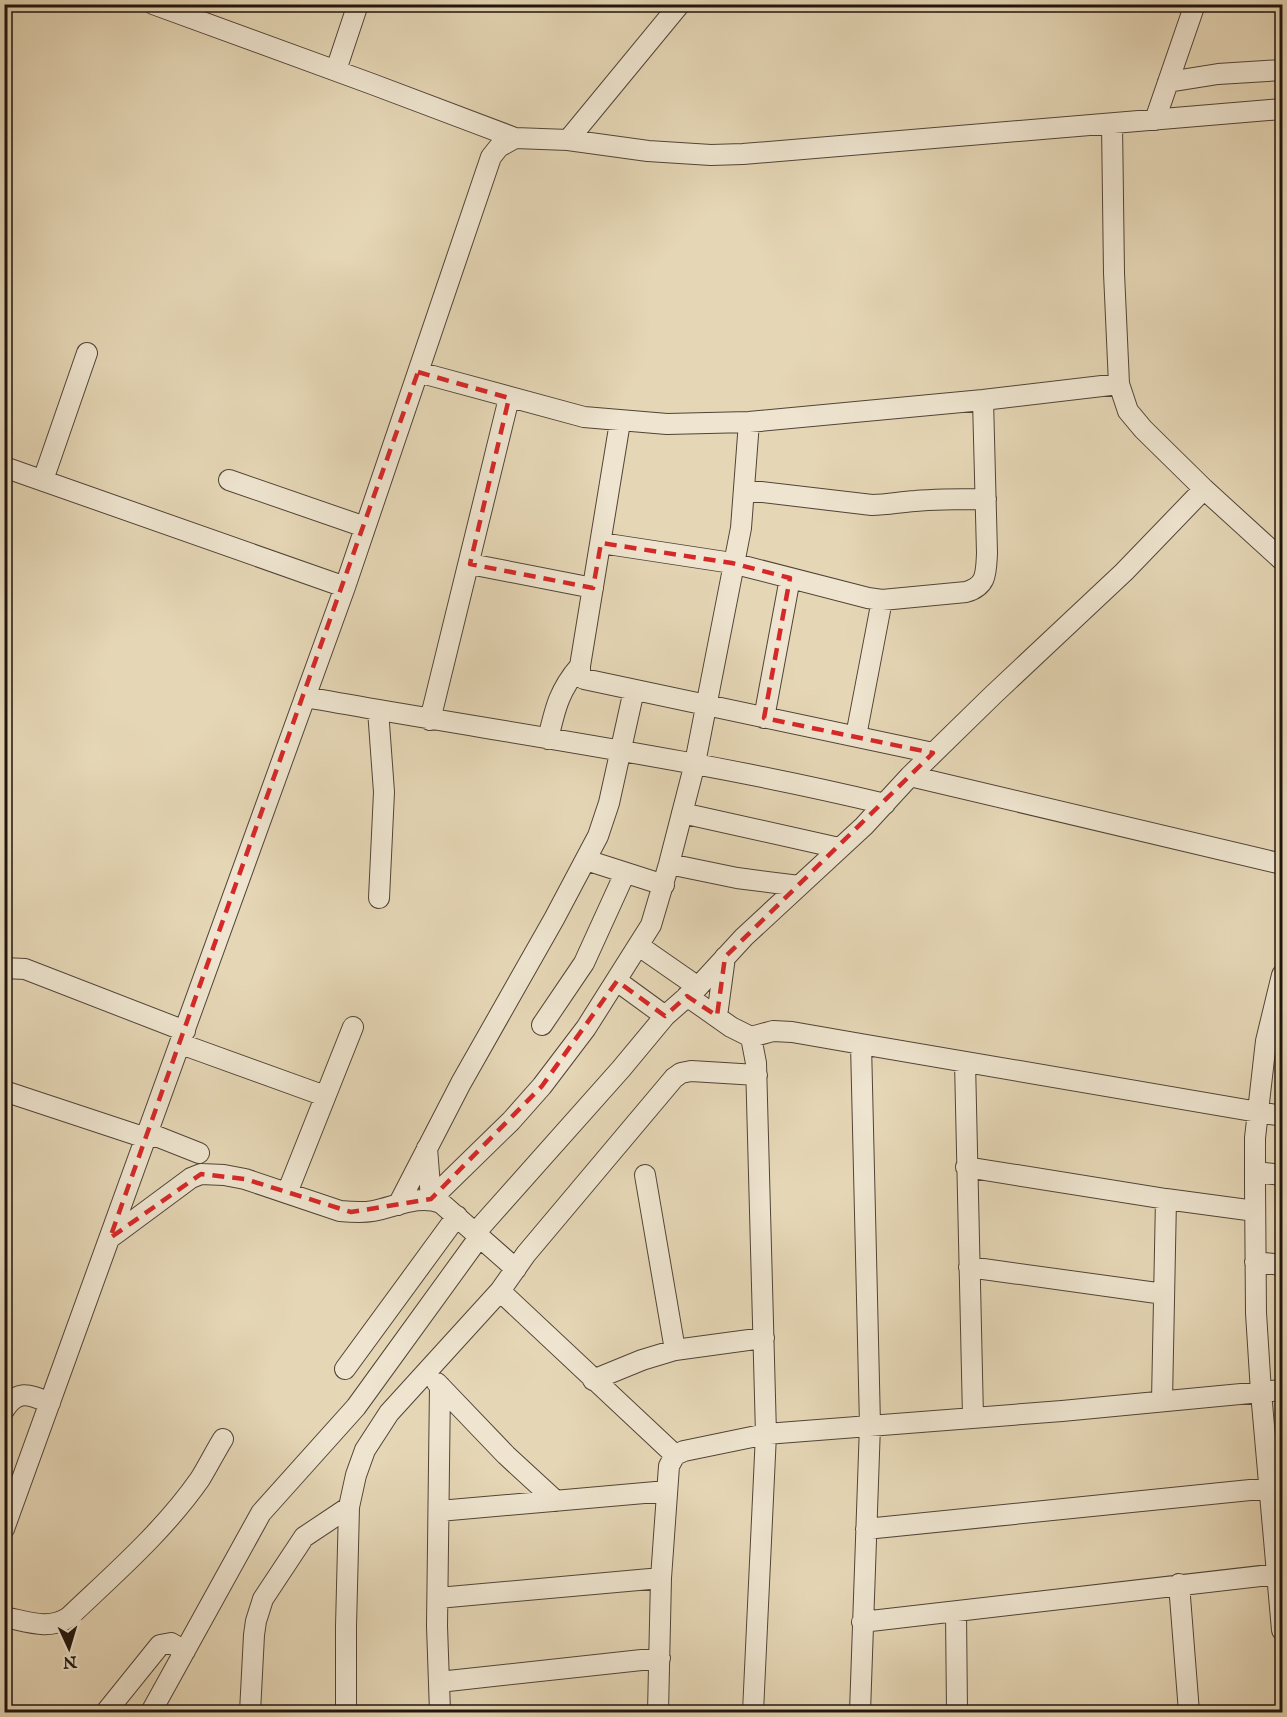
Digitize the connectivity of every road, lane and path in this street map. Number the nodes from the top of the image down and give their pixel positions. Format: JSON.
{"nodes":[{"id":1,"x":153,"y":4,"type":"edge"},
{"id":2,"x":358,"y":4,"type":"edge"},
{"id":3,"x":680,"y":4,"type":"edge"},
{"id":4,"x":1195,"y":4,"type":"edge"},
{"id":5,"x":336,"y":70,"type":"junction"},
{"id":6,"x":1282,"y":70,"type":"edge"},
{"id":7,"x":1168,"y":82,"type":"junction"},
{"id":8,"x":1282,"y":109,"type":"edge"},
{"id":9,"x":1155,"y":120,"type":"junction"},
{"id":10,"x":1113,"y":124,"type":"junction"},
{"id":11,"x":515,"y":138,"type":"junction"},
{"id":12,"x":568,"y":140,"type":"junction"},
{"id":13,"x":87,"y":353,"type":"dead end"},
{"id":14,"x":418,"y":372,"type":"junction"},
{"id":15,"x":1119,"y":384,"type":"junction"},
{"id":16,"x":509,"y":398,"type":"junction"},
{"id":17,"x":983,"y":400,"type":"junction"},
{"id":18,"x":620,"y":422,"type":"junction"},
{"id":19,"x":748,"y":422,"type":"junction"},
{"id":20,"x":4,"y":467,"type":"edge"},
{"id":21,"x":43,"y":480,"type":"junction"},
{"id":22,"x":230,"y":480,"type":"dead end"},
{"id":23,"x":1204,"y":489,"type":"junction"},
{"id":24,"x":745,"y":490,"type":"junction"},
{"id":25,"x":986,"y":499,"type":"junction"},
{"id":26,"x":365,"y":527,"type":"junction"},
{"id":27,"x":601,"y":543,"type":"junction"},
{"id":28,"x":1282,"y":561,"type":"edge"},
{"id":29,"x":732,"y":563,"type":"junction"},
{"id":30,"x":470,"y":564,"type":"junction"},
{"id":31,"x":790,"y":578,"type":"junction"},
{"id":32,"x":345,"y":587,"type":"junction"},
{"id":33,"x":593,"y":588,"type":"junction"},
{"id":34,"x":882,"y":600,"type":"junction"},
{"id":35,"x":580,"y":666,"type":"junction"},
{"id":36,"x":634,"y":690,"type":"junction"},
{"id":37,"x":305,"y":697,"type":"junction"},
{"id":38,"x":706,"y":705,"type":"junction"},
{"id":39,"x":378,"y":710,"type":"junction"},
{"id":40,"x":764,"y":718,"type":"junction"},
{"id":41,"x":430,"y":720,"type":"junction"},
{"id":42,"x":856,"y":736,"type":"junction"},
{"id":43,"x":548,"y":739,"type":"junction"},
{"id":44,"x":621,"y":750,"type":"junction"},
{"id":45,"x":933,"y":753,"type":"junction"},
{"id":46,"x":695,"y":763,"type":"junction"},
{"id":47,"x":910,"y":776,"type":"junction"},
{"id":48,"x":885,"y":804,"type":"junction"},
{"id":49,"x":682,"y":813,"type":"junction"},
{"id":50,"x":839,"y":848,"type":"junction"},
{"id":51,"x":586,"y":860,"type":"junction"},
{"id":52,"x":669,"y":864,"type":"junction"},
{"id":53,"x":1282,"y":864,"type":"edge"},
{"id":54,"x":625,"y":873,"type":"junction"},
{"id":55,"x":664,"y":885,"type":"junction"},
{"id":56,"x":799,"y":886,"type":"junction"},
{"id":57,"x":378,"y":898,"type":"dead end"},
{"id":58,"x":639,"y":946,"type":"junction"},
{"id":59,"x":725,"y":957,"type":"junction"},
{"id":60,"x":4,"y":968,"type":"edge"},
{"id":61,"x":1282,"y":975,"type":"edge"},
{"id":62,"x":617,"y":981,"type":"junction"},
{"id":63,"x":692,"y":991,"type":"junction"},
{"id":64,"x":1279,"y":1002,"type":"edge"},
{"id":65,"x":665,"y":1016,"type":"junction"},
{"id":66,"x":717,"y":1016,"type":"junction"},
{"id":67,"x":542,"y":1025,"type":"dead end"},
{"id":68,"x":353,"y":1027,"type":"dead end"},
{"id":69,"x":183,"y":1037,"type":"junction"},
{"id":70,"x":751,"y":1037,"type":"junction"},
{"id":71,"x":861,"y":1044,"type":"junction"},
{"id":72,"x":965,"y":1062,"type":"junction"},
{"id":73,"x":757,"y":1075,"type":"junction"},
{"id":74,"x":4,"y":1091,"type":"edge"},
{"id":75,"x":325,"y":1096,"type":"junction"},
{"id":76,"x":1258,"y":1112,"type":"junction"},
{"id":77,"x":1282,"y":1116,"type":"edge"},
{"id":78,"x":146,"y":1138,"type":"junction"},
{"id":79,"x":428,"y":1148,"type":"junction"},
{"id":80,"x":199,"y":1153,"type":"dead end"},
{"id":81,"x":966,"y":1167,"type":"junction"},
{"id":82,"x":1255,"y":1172,"type":"junction"},
{"id":83,"x":1282,"y":1174,"type":"edge"},
{"id":84,"x":645,"y":1175,"type":"dead end"},
{"id":85,"x":287,"y":1193,"type":"junction"},
{"id":86,"x":431,"y":1199,"type":"junction"},
{"id":87,"x":1166,"y":1199,"type":"junction"},
{"id":88,"x":398,"y":1205,"type":"junction"},
{"id":89,"x":1255,"y":1211,"type":"junction"},
{"id":90,"x":457,"y":1216,"type":"junction"},
{"id":91,"x":478,"y":1234,"type":"junction"},
{"id":92,"x":110,"y":1238,"type":"junction"},
{"id":93,"x":1255,"y":1262,"type":"junction"},
{"id":94,"x":1282,"y":1265,"type":"edge"},
{"id":95,"x":969,"y":1267,"type":"junction"},
{"id":96,"x":516,"y":1269,"type":"junction"},
{"id":97,"x":500,"y":1291,"type":"junction"},
{"id":98,"x":1164,"y":1294,"type":"junction"},
{"id":99,"x":764,"y":1338,"type":"junction"},
{"id":100,"x":675,"y":1350,"type":"junction"},
{"id":101,"x":345,"y":1369,"type":"dead end"},
{"id":102,"x":427,"y":1372,"type":"junction"},
{"id":103,"x":593,"y":1380,"type":"junction"},
{"id":104,"x":440,"y":1386,"type":"junction"},
{"id":105,"x":1282,"y":1390,"type":"edge"},
{"id":106,"x":1261,"y":1392,"type":"junction"},
{"id":107,"x":1162,"y":1401,"type":"junction"},
{"id":108,"x":50,"y":1403,"type":"junction"},
{"id":109,"x":4,"y":1410,"type":"edge"},
{"id":110,"x":973,"y":1418,"type":"junction"},
{"id":111,"x":870,"y":1425,"type":"junction"},
{"id":112,"x":766,"y":1434,"type":"junction"},
{"id":113,"x":223,"y":1439,"type":"dead end"},
{"id":114,"x":675,"y":1455,"type":"junction"},
{"id":115,"x":1270,"y":1488,"type":"junction"},
{"id":116,"x":667,"y":1491,"type":"junction"},
{"id":117,"x":556,"y":1501,"type":"junction"},
{"id":118,"x":349,"y":1507,"type":"junction"},
{"id":119,"x":439,"y":1511,"type":"junction"},
{"id":120,"x":4,"y":1529,"type":"edge"},
{"id":121,"x":866,"y":1529,"type":"junction"},
{"id":122,"x":1278,"y":1574,"type":"junction"},
{"id":123,"x":661,"y":1578,"type":"junction"},
{"id":124,"x":1179,"y":1584,"type":"junction"},
{"id":125,"x":438,"y":1598,"type":"junction"},
{"id":126,"x":956,"y":1612,"type":"junction"},
{"id":127,"x":4,"y":1617,"type":"edge"},
{"id":128,"x":862,"y":1622,"type":"junction"},
{"id":129,"x":1282,"y":1630,"type":"edge"},
{"id":130,"x":185,"y":1651,"type":"junction"},
{"id":131,"x":660,"y":1658,"type":"junction"},
{"id":132,"x":440,"y":1682,"type":"junction"},
{"id":133,"x":162,"y":1703,"type":"edge"},
{"id":134,"x":106,"y":1713,"type":"edge"},
{"id":135,"x":151,"y":1713,"type":"edge"},
{"id":136,"x":250,"y":1713,"type":"edge"},
{"id":137,"x":346,"y":1713,"type":"edge"},
{"id":138,"x":440,"y":1713,"type":"edge"},
{"id":139,"x":658,"y":1713,"type":"edge"},
{"id":140,"x":753,"y":1713,"type":"edge"},
{"id":141,"x":860,"y":1713,"type":"edge"},
{"id":142,"x":957,"y":1713,"type":"edge"},
{"id":143,"x":1189,"y":1713,"type":"edge"}],
"edges":[{"from":1,"to":5,"type":"street"},
{"from":2,"to":5,"type":"street"},
{"from":3,"to":12,"type":"street"},
{"from":4,"to":7,"type":"street"},
{"from":5,"to":11,"type":"street"},
{"from":6,"to":7,"type":"street"},
{"from":7,"to":9,"type":"street"},
{"from":8,"to":9,"type":"street"},
{"from":9,"to":10,"type":"street"},
{"from":10,"to":12,"type":"street"},
{"from":10,"to":15,"type":"street"},
{"from":11,"to":12,"type":"street"},
{"from":11,"to":14,"type":"street"},
{"from":13,"to":21,"type":"street"},
{"from":14,"to":16,"type":"street"},
{"from":14,"to":26,"type":"street"},
{"from":15,"to":17,"type":"street"},
{"from":15,"to":23,"type":"street"},
{"from":16,"to":18,"type":"street"},
{"from":16,"to":30,"type":"street"},
{"from":17,"to":19,"type":"street"},
{"from":17,"to":25,"type":"street"},
{"from":18,"to":19,"type":"street"},
{"from":18,"to":27,"type":"street"},
{"from":19,"to":24,"type":"street"},
{"from":20,"to":21,"type":"street"},
{"from":21,"to":32,"type":"street"},
{"from":22,"to":26,"type":"street"},
{"from":23,"to":28,"type":"street"},
{"from":23,"to":45,"type":"street"},
{"from":24,"to":25,"type":"street"},
{"from":24,"to":29,"type":"street"},
{"from":25,"to":34,"type":"street"},
{"from":26,"to":32,"type":"street"},
{"from":27,"to":29,"type":"street"},
{"from":27,"to":33,"type":"street"},
{"from":29,"to":31,"type":"street"},
{"from":29,"to":38,"type":"street"},
{"from":30,"to":33,"type":"street"},
{"from":30,"to":41,"type":"street"},
{"from":31,"to":34,"type":"street"},
{"from":31,"to":40,"type":"street"},
{"from":32,"to":37,"type":"street"},
{"from":33,"to":35,"type":"street"},
{"from":34,"to":42,"type":"street"},
{"from":35,"to":36,"type":"street"},
{"from":35,"to":43,"type":"street"},
{"from":36,"to":38,"type":"street"},
{"from":36,"to":44,"type":"street"},
{"from":37,"to":39,"type":"street"},
{"from":37,"to":69,"type":"street"},
{"from":38,"to":40,"type":"street"},
{"from":38,"to":46,"type":"street"},
{"from":39,"to":41,"type":"street"},
{"from":39,"to":57,"type":"street"},
{"from":40,"to":42,"type":"street"},
{"from":41,"to":43,"type":"street"},
{"from":42,"to":45,"type":"street"},
{"from":43,"to":44,"type":"street"},
{"from":44,"to":46,"type":"street"},
{"from":44,"to":51,"type":"street"},
{"from":45,"to":47,"type":"street"},
{"from":46,"to":48,"type":"street"},
{"from":46,"to":49,"type":"street"},
{"from":47,"to":48,"type":"street"},
{"from":47,"to":53,"type":"street"},
{"from":48,"to":50,"type":"street"},
{"from":49,"to":50,"type":"street"},
{"from":49,"to":52,"type":"street"},
{"from":50,"to":56,"type":"street"},
{"from":51,"to":54,"type":"street"},
{"from":51,"to":79,"type":"street"},
{"from":52,"to":55,"type":"street"},
{"from":52,"to":56,"type":"street"},
{"from":54,"to":55,"type":"street"},
{"from":54,"to":67,"type":"street"},
{"from":55,"to":58,"type":"street"},
{"from":56,"to":59,"type":"street"},
{"from":58,"to":62,"type":"street"},
{"from":58,"to":63,"type":"street"},
{"from":59,"to":63,"type":"street"},
{"from":59,"to":66,"type":"street"},
{"from":60,"to":69,"type":"street"},
{"from":61,"to":64,"type":"street"},
{"from":62,"to":65,"type":"street"},
{"from":62,"to":86,"type":"street"},
{"from":63,"to":65,"type":"street"},
{"from":63,"to":66,"type":"street"},
{"from":64,"to":76,"type":"street"},
{"from":65,"to":91,"type":"street"},
{"from":66,"to":70,"type":"street"},
{"from":68,"to":75,"type":"street"},
{"from":69,"to":75,"type":"street"},
{"from":69,"to":78,"type":"street"},
{"from":70,"to":71,"type":"street"},
{"from":70,"to":73,"type":"street"},
{"from":71,"to":72,"type":"street"},
{"from":71,"to":111,"type":"street"},
{"from":72,"to":76,"type":"street"},
{"from":72,"to":81,"type":"street"},
{"from":73,"to":96,"type":"street"},
{"from":73,"to":99,"type":"street"},
{"from":74,"to":78,"type":"street"},
{"from":75,"to":85,"type":"street"},
{"from":76,"to":77,"type":"street"},
{"from":76,"to":82,"type":"street"},
{"from":78,"to":80,"type":"street"},
{"from":78,"to":92,"type":"street"},
{"from":79,"to":86,"type":"street"},
{"from":79,"to":88,"type":"street"},
{"from":81,"to":87,"type":"street"},
{"from":81,"to":95,"type":"street"},
{"from":82,"to":83,"type":"street"},
{"from":82,"to":89,"type":"street"},
{"from":84,"to":100,"type":"street"},
{"from":85,"to":88,"type":"street"},
{"from":85,"to":92,"type":"street"},
{"from":86,"to":88,"type":"street"},
{"from":86,"to":90,"type":"street"},
{"from":87,"to":89,"type":"street"},
{"from":87,"to":98,"type":"street"},
{"from":89,"to":93,"type":"street"},
{"from":90,"to":91,"type":"street"},
{"from":90,"to":101,"type":"street"},
{"from":91,"to":96,"type":"street"},
{"from":91,"to":130,"type":"street"},
{"from":92,"to":108,"type":"street"},
{"from":93,"to":94,"type":"street"},
{"from":93,"to":106,"type":"street"},
{"from":95,"to":98,"type":"street"},
{"from":95,"to":110,"type":"street"},
{"from":96,"to":97,"type":"street"},
{"from":97,"to":102,"type":"street"},
{"from":97,"to":103,"type":"street"},
{"from":98,"to":107,"type":"street"},
{"from":99,"to":100,"type":"street"},
{"from":99,"to":112,"type":"street"},
{"from":100,"to":103,"type":"street"},
{"from":102,"to":104,"type":"street"},
{"from":102,"to":118,"type":"street"},
{"from":103,"to":114,"type":"street"},
{"from":104,"to":117,"type":"street"},
{"from":104,"to":119,"type":"street"},
{"from":105,"to":106,"type":"street"},
{"from":106,"to":107,"type":"street"},
{"from":106,"to":115,"type":"street"},
{"from":107,"to":110,"type":"street"},
{"from":108,"to":109,"type":"street"},
{"from":108,"to":120,"type":"street"},
{"from":110,"to":111,"type":"street"},
{"from":111,"to":112,"type":"street"},
{"from":111,"to":121,"type":"street"},
{"from":112,"to":114,"type":"street"},
{"from":112,"to":140,"type":"street"},
{"from":113,"to":127,"type":"street"},
{"from":114,"to":116,"type":"street"},
{"from":115,"to":121,"type":"street"},
{"from":115,"to":122,"type":"street"},
{"from":116,"to":117,"type":"street"},
{"from":116,"to":123,"type":"street"},
{"from":117,"to":119,"type":"street"},
{"from":118,"to":136,"type":"street"},
{"from":118,"to":137,"type":"street"},
{"from":119,"to":125,"type":"street"},
{"from":121,"to":128,"type":"street"},
{"from":122,"to":124,"type":"street"},
{"from":122,"to":129,"type":"street"},
{"from":123,"to":125,"type":"street"},
{"from":123,"to":131,"type":"street"},
{"from":124,"to":126,"type":"street"},
{"from":124,"to":143,"type":"street"},
{"from":125,"to":132,"type":"street"},
{"from":126,"to":128,"type":"street"},
{"from":126,"to":142,"type":"street"},
{"from":128,"to":141,"type":"street"},
{"from":130,"to":133,"type":"street"},
{"from":130,"to":134,"type":"street"},
{"from":131,"to":132,"type":"street"},
{"from":131,"to":139,"type":"street"},
{"from":132,"to":138,"type":"street"},
{"from":133,"to":135,"type":"street"}]}
